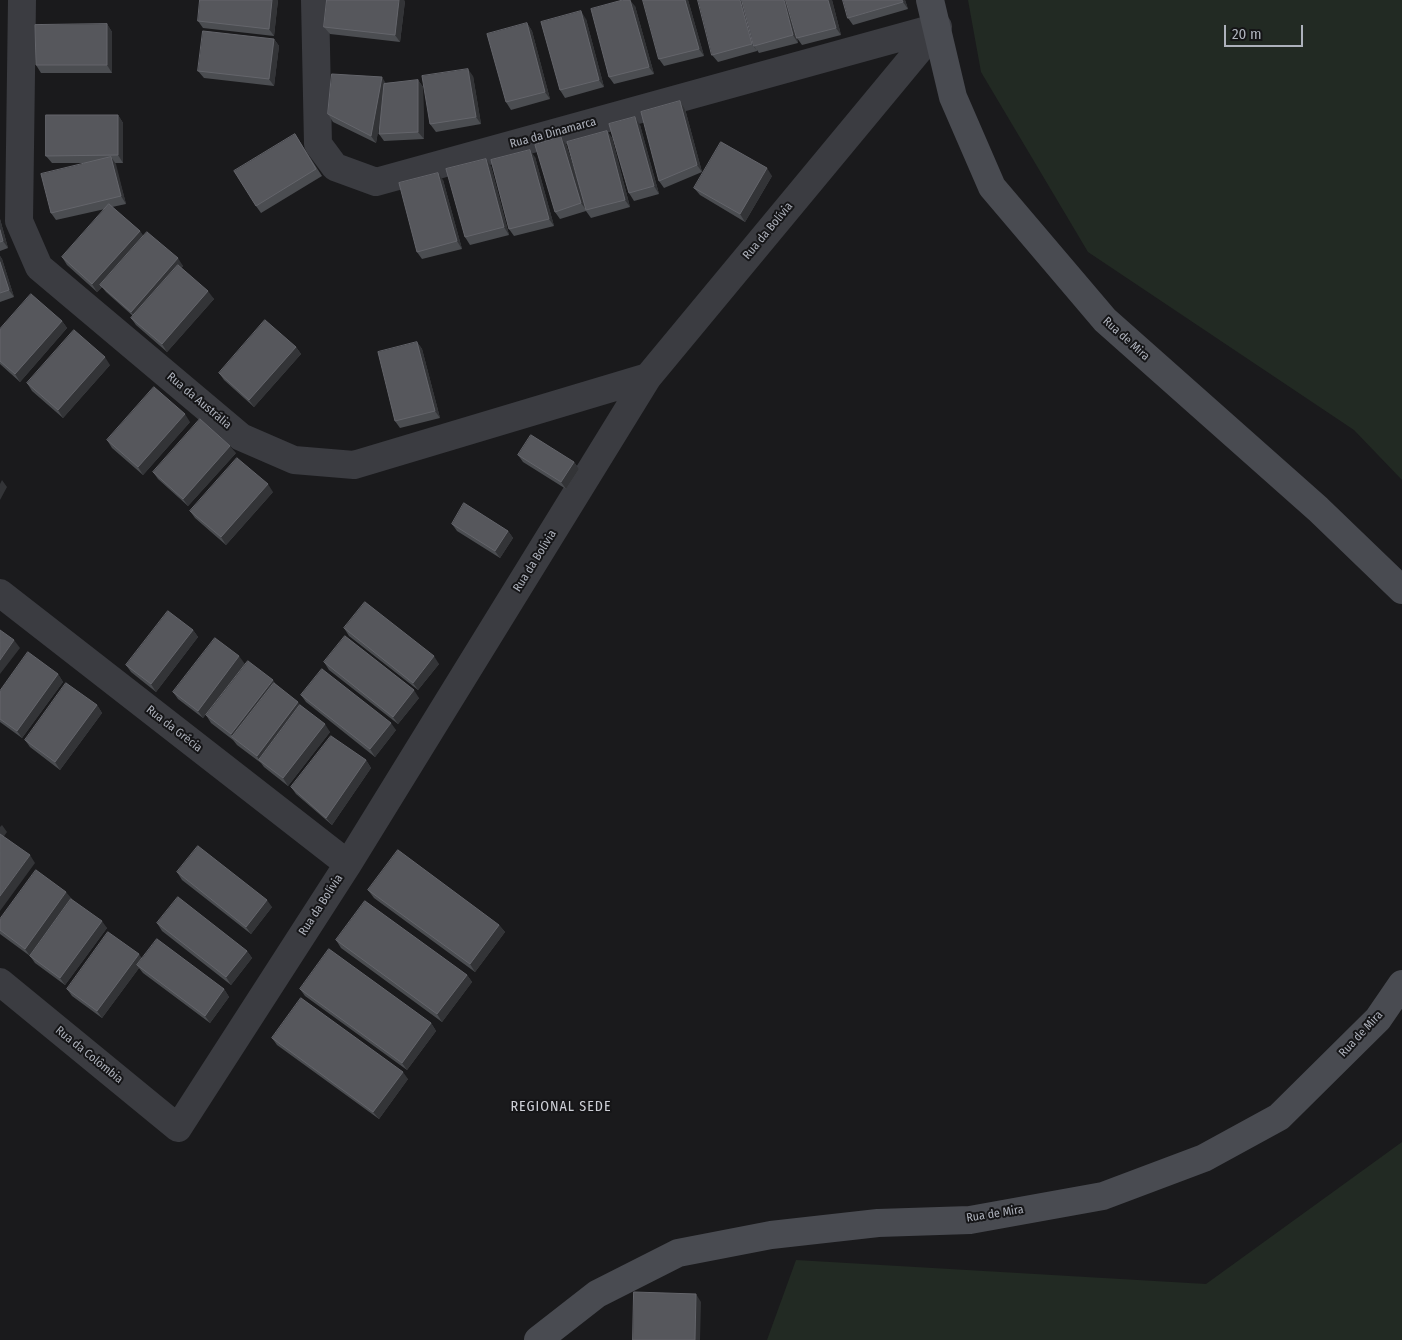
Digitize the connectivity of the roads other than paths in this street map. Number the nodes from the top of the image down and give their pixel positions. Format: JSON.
{"nodes":[{"id":1,"x":22,"y":0,"type":"edge"},
{"id":2,"x":315,"y":0,"type":"edge"},
{"id":3,"x":930,"y":0,"type":"edge"},
{"id":4,"x":938,"y":27,"type":"junction"},
{"id":5,"x":648,"y":377,"type":"junction"},
{"id":6,"x":1402,"y":590,"type":"edge"},
{"id":7,"x":0,"y":594,"type":"edge"},
{"id":8,"x":348,"y":864,"type":"junction"},
{"id":9,"x":0,"y":982,"type":"edge"},
{"id":10,"x":1402,"y":984,"type":"edge"},
{"id":11,"x":178,"y":1128,"type":"joint"},
{"id":12,"x":538,"y":1340,"type":"edge"}],
"edges":[{"from":1,"to":5,"type":"street","name":"Rua da Austrália"},
{"from":2,"to":4,"type":"street","name":"Rua da Dinamarca"},
{"from":3,"to":4,"type":"street","name":"Rua de Mira"},
{"from":4,"to":5,"type":"street","name":"Rua da Bolívia"},
{"from":4,"to":6,"type":"street","name":"Rua de Mira"},
{"from":5,"to":8,"type":"street","name":"Rua da Bolívia"},
{"from":7,"to":8,"type":"street","name":"Rua da Grécia"},
{"from":8,"to":11,"type":"street","name":"Rua da Bolívia"},
{"from":9,"to":11,"type":"street","name":"Rua da Colômbia"},
{"from":10,"to":12,"type":"street","name":"Rua de Mira"}]}
